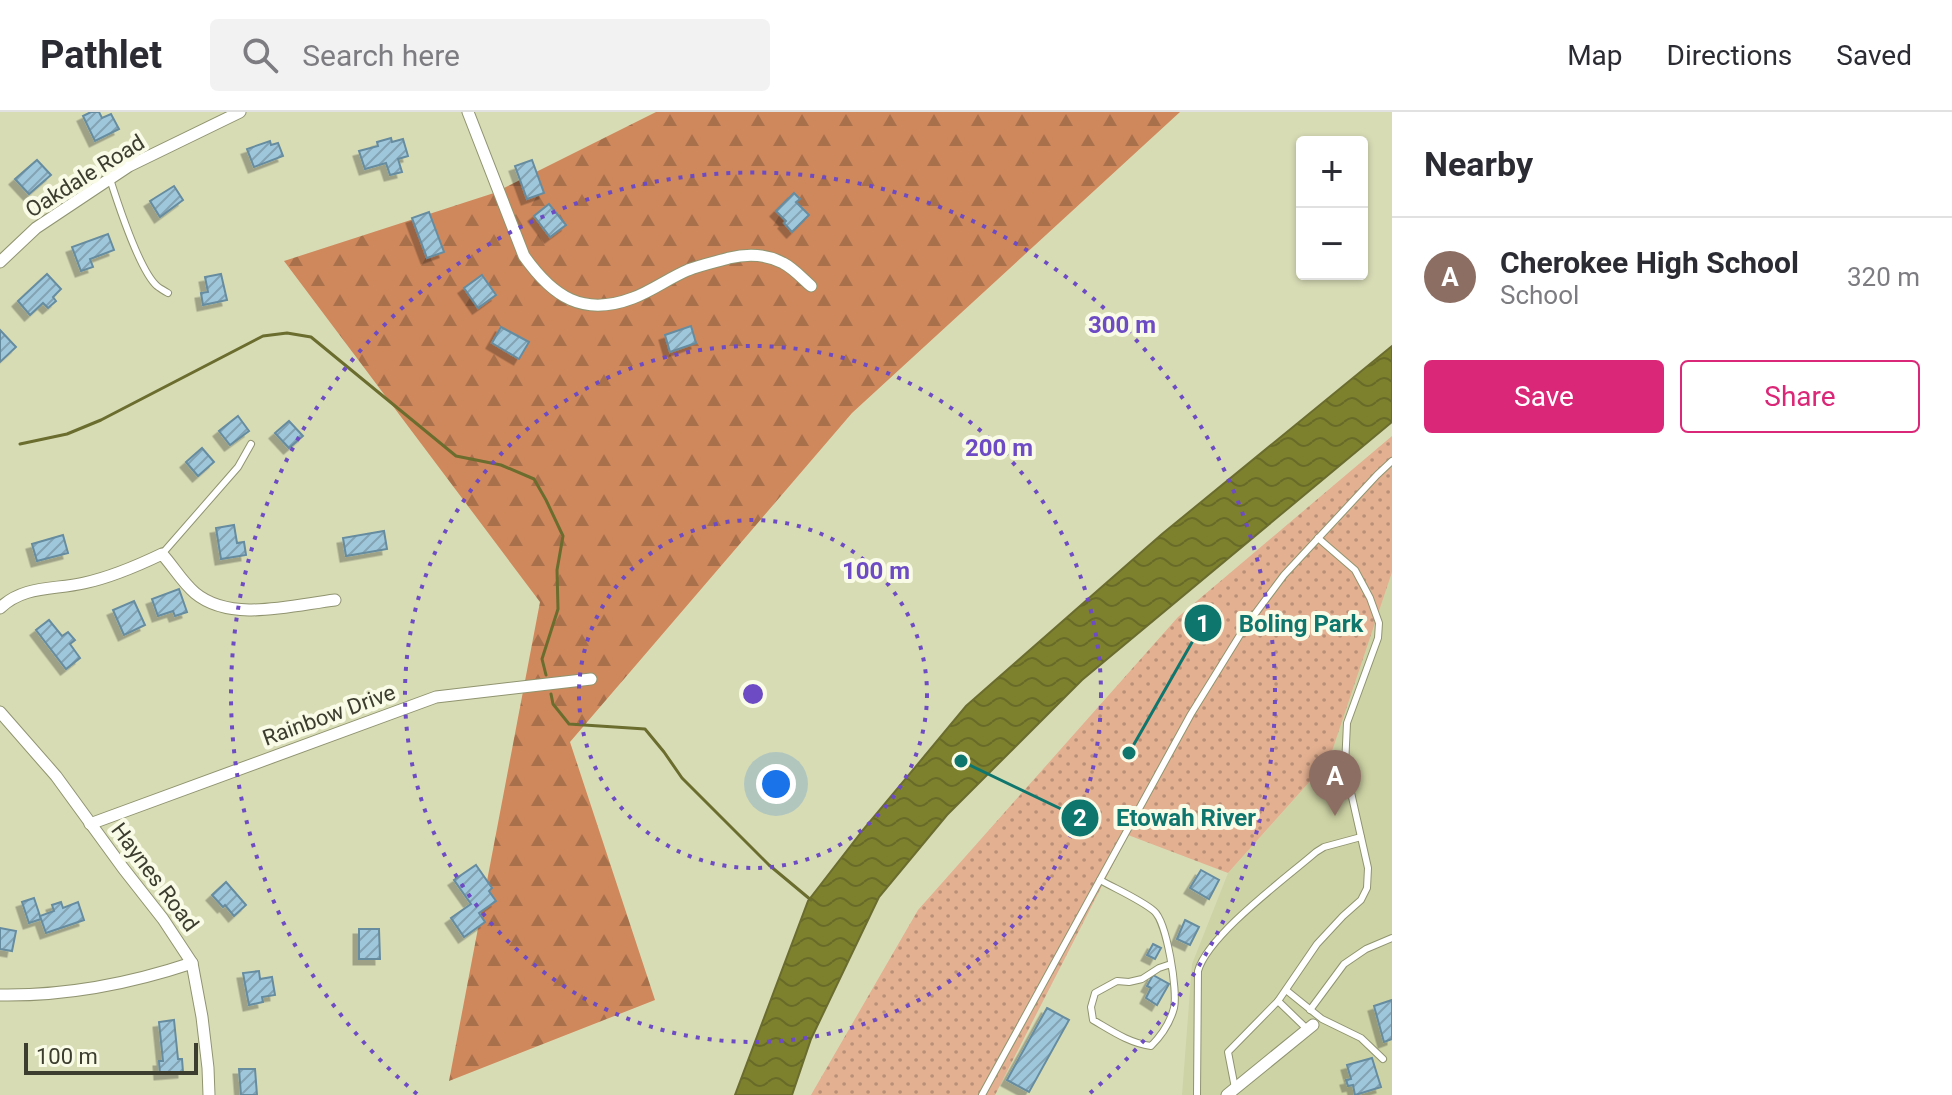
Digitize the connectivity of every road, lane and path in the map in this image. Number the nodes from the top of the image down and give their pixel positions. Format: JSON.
{"nodes":[{"id":1,"x":240,"y":112,"type":"edge"},
{"id":2,"x":468,"y":112,"type":"edge"},
{"id":3,"x":110,"y":179,"type":"junction"},
{"id":4,"x":0,"y":262,"type":"edge"},
{"id":5,"x":811,"y":286,"type":"dead end"},
{"id":6,"x":168,"y":293,"type":"dead end"},
{"id":7,"x":251,"y":444,"type":"dead end"},
{"id":8,"x":1392,"y":461,"type":"edge"},
{"id":9,"x":1318,"y":538,"type":"junction"},
{"id":10,"x":162,"y":554,"type":"junction"},
{"id":11,"x":335,"y":600,"type":"dead end"},
{"id":12,"x":0,"y":608,"type":"edge"},
{"id":13,"x":591,"y":679,"type":"dead end"},
{"id":14,"x":0,"y":712,"type":"edge"},
{"id":15,"x":90,"y":824,"type":"junction"},
{"id":16,"x":1361,"y":837,"type":"junction"},
{"id":17,"x":1100,"y":880,"type":"junction"},
{"id":18,"x":1392,"y":938,"type":"edge"},
{"id":19,"x":192,"y":963,"type":"junction"},
{"id":20,"x":1171,"y":964,"type":"junction"},
{"id":21,"x":1286,"y":990,"type":"junction"},
{"id":22,"x":0,"y":995,"type":"edge"},
{"id":23,"x":1278,"y":1001,"type":"junction"},
{"id":24,"x":1310,"y":1010,"type":"junction"},
{"id":25,"x":1310,"y":1028,"type":"joint"},
{"id":26,"x":1383,"y":1059,"type":"dead end"},
{"id":27,"x":1231,"y":1091,"type":"edge"},
{"id":28,"x":209,"y":1095,"type":"edge"},
{"id":29,"x":982,"y":1095,"type":"edge"},
{"id":30,"x":1197,"y":1095,"type":"edge"}],
"edges":[{"from":1,"to":3,"type":"street","name":"Oakdale Road"},
{"from":2,"to":5,"type":"street"},
{"from":3,"to":4,"type":"street","name":"Oakdale Road"},
{"from":3,"to":6,"type":"lane"},
{"from":7,"to":10,"type":"lane"},
{"from":8,"to":9,"type":"lane"},
{"from":9,"to":16,"type":"lane"},
{"from":9,"to":17,"type":"lane"},
{"from":10,"to":11,"type":"street"},
{"from":10,"to":12,"type":"street"},
{"from":13,"to":15,"type":"street","name":"Rainbow Drive"},
{"from":14,"to":15,"type":"street","name":"Haynes Road"},
{"from":15,"to":19,"type":"street","name":"Haynes Road"},
{"from":16,"to":21,"type":"lane"},
{"from":16,"to":30,"type":"lane"},
{"from":17,"to":20,"type":"lane"},
{"from":17,"to":29,"type":"lane"},
{"from":18,"to":24,"type":"lane"},
{"from":19,"to":22,"type":"street"},
{"from":19,"to":28,"type":"street","name":"Haynes Road"},
{"from":20,"to":20,"type":"lane"},
{"from":21,"to":23,"type":"lane"},
{"from":21,"to":24,"type":"lane"},
{"from":23,"to":25,"type":"lane"},
{"from":23,"to":27,"type":"lane"},
{"from":24,"to":26,"type":"lane"},
{"from":25,"to":27,"type":"street"}]}
